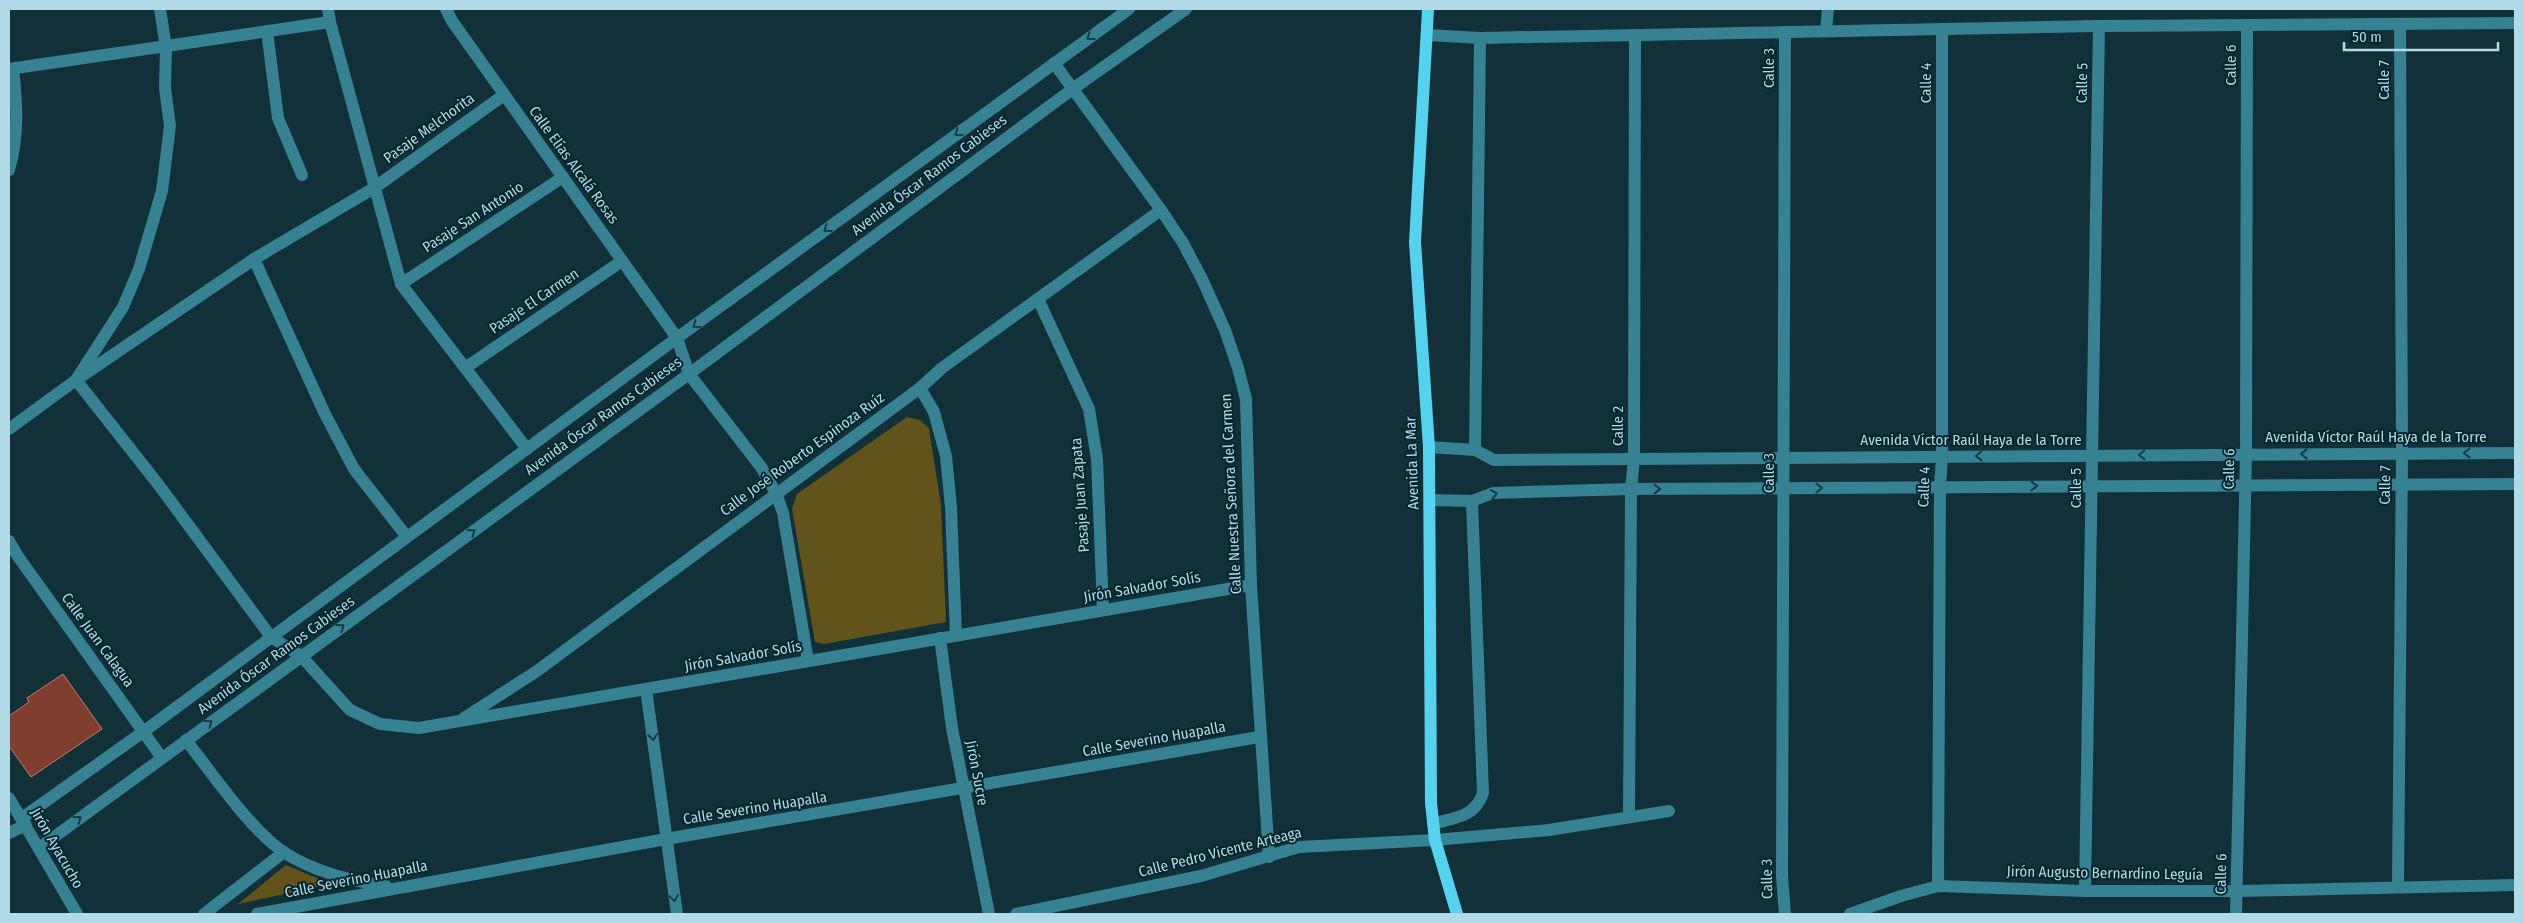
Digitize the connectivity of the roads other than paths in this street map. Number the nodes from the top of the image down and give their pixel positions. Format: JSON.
{"nodes":[{"id":1,"x":160,"y":9,"type":"edge"},
{"id":2,"x":328,"y":9,"type":"edge"},
{"id":3,"x":446,"y":9,"type":"edge"},
{"id":4,"x":1129,"y":9,"type":"edge"},
{"id":5,"x":1186,"y":9,"type":"edge"},
{"id":6,"x":1428,"y":9,"type":"edge"},
{"id":7,"x":1828,"y":9,"type":"edge"},
{"id":8,"x":330,"y":22,"type":"junction"},
{"id":9,"x":2400,"y":24,"type":"junction"},
{"id":10,"x":2515,"y":24,"type":"edge"},
{"id":11,"x":2247,"y":25,"type":"junction"},
{"id":12,"x":2099,"y":26,"type":"junction"},
{"id":13,"x":1942,"y":29,"type":"junction"},
{"id":14,"x":268,"y":31,"type":"junction"},
{"id":15,"x":1826,"y":31,"type":"junction"},
{"id":16,"x":1785,"y":32,"type":"junction"},
{"id":17,"x":1428,"y":35,"type":"junction"},
{"id":18,"x":1635,"y":35,"type":"junction"},
{"id":19,"x":1480,"y":38,"type":"junction"},
{"id":20,"x":166,"y":48,"type":"junction"},
{"id":21,"x":1054,"y":63,"type":"junction"},
{"id":22,"x":11,"y":69,"type":"edge"},
{"id":23,"x":1074,"y":88,"type":"junction"},
{"id":24,"x":504,"y":95,"type":"junction"},
{"id":25,"x":9,"y":170,"type":"edge"},
{"id":26,"x":302,"y":175,"type":"dead end"},
{"id":27,"x":563,"y":177,"type":"junction"},
{"id":28,"x":374,"y":188,"type":"junction"},
{"id":29,"x":1161,"y":210,"type":"junction"},
{"id":30,"x":254,"y":259,"type":"junction"},
{"id":31,"x":622,"y":261,"type":"junction"},
{"id":32,"x":401,"y":284,"type":"junction"},
{"id":33,"x":1038,"y":299,"type":"junction"},
{"id":34,"x":677,"y":338,"type":"junction"},
{"id":35,"x":465,"y":368,"type":"junction"},
{"id":36,"x":689,"y":374,"type":"junction"},
{"id":37,"x":76,"y":380,"type":"junction"},
{"id":38,"x":920,"y":388,"type":"junction"},
{"id":39,"x":9,"y":429,"type":"edge"},
{"id":40,"x":1429,"y":447,"type":"junction"},
{"id":41,"x":527,"y":449,"type":"junction"},
{"id":42,"x":1476,"y":450,"type":"junction"},
{"id":43,"x":2402,"y":453,"type":"junction"},
{"id":44,"x":2515,"y":453,"type":"edge"},
{"id":45,"x":2246,"y":454,"type":"junction"},
{"id":46,"x":2092,"y":455,"type":"junction"},
{"id":47,"x":1942,"y":456,"type":"junction"},
{"id":48,"x":1785,"y":458,"type":"junction"},
{"id":49,"x":1634,"y":459,"type":"junction"},
{"id":50,"x":2402,"y":484,"type":"junction"},
{"id":51,"x":2515,"y":484,"type":"edge"},
{"id":52,"x":2246,"y":485,"type":"junction"},
{"id":53,"x":2093,"y":486,"type":"junction"},
{"id":54,"x":1940,"y":487,"type":"junction"},
{"id":55,"x":1785,"y":488,"type":"junction"},
{"id":56,"x":1631,"y":489,"type":"junction"},
{"id":57,"x":776,"y":493,"type":"junction"},
{"id":58,"x":1430,"y":500,"type":"junction"},
{"id":59,"x":1472,"y":501,"type":"junction"},
{"id":60,"x":407,"y":537,"type":"junction"},
{"id":61,"x":9,"y":541,"type":"edge"},
{"id":62,"x":1251,"y":585,"type":"junction"},
{"id":63,"x":1103,"y":610,"type":"junction"},
{"id":64,"x":956,"y":635,"type":"junction"},
{"id":65,"x":271,"y":637,"type":"junction"},
{"id":66,"x":940,"y":638,"type":"junction"},
{"id":67,"x":301,"y":656,"type":"junction"},
{"id":68,"x":808,"y":661,"type":"junction"},
{"id":69,"x":646,"y":689,"type":"junction"},
{"id":70,"x":460,"y":721,"type":"junction"},
{"id":71,"x":143,"y":732,"type":"junction"},
{"id":72,"x":1260,"y":737,"type":"junction"},
{"id":73,"x":186,"y":740,"type":"junction"},
{"id":74,"x":162,"y":758,"type":"junction"},
{"id":75,"x":964,"y":789,"type":"junction"},
{"id":76,"x":9,"y":798,"type":"edge"},
{"id":77,"x":1669,"y":811,"type":"dead end"},
{"id":78,"x":1629,"y":817,"type":"junction"},
{"id":79,"x":24,"y":822,"type":"junction"},
{"id":80,"x":1433,"y":824,"type":"junction"},
{"id":81,"x":9,"y":833,"type":"edge"},
{"id":82,"x":666,"y":839,"type":"junction"},
{"id":83,"x":1435,"y":840,"type":"junction"},
{"id":84,"x":39,"y":848,"type":"junction"},
{"id":85,"x":284,"y":852,"type":"junction"},
{"id":86,"x":1269,"y":857,"type":"junction"},
{"id":87,"x":2515,"y":885,"type":"edge"},
{"id":88,"x":1938,"y":886,"type":"junction"},
{"id":89,"x":2398,"y":886,"type":"junction"},
{"id":90,"x":396,"y":888,"type":"junction"},
{"id":91,"x":2084,"y":891,"type":"junction"},
{"id":92,"x":2237,"y":891,"type":"junction"},
{"id":93,"x":77,"y":914,"type":"edge"},
{"id":94,"x":204,"y":914,"type":"edge"},
{"id":95,"x":257,"y":914,"type":"edge"},
{"id":96,"x":677,"y":914,"type":"edge"},
{"id":97,"x":989,"y":914,"type":"edge"},
{"id":98,"x":1016,"y":914,"type":"edge"},
{"id":99,"x":1457,"y":914,"type":"edge"},
{"id":100,"x":1785,"y":914,"type":"edge"},
{"id":101,"x":1850,"y":914,"type":"edge"},
{"id":102,"x":2236,"y":914,"type":"edge"}],
"edges":[{"from":1,"to":20,"type":"street"},
{"from":2,"to":8,"type":"street"},
{"from":3,"to":24,"type":"street","name":"Calle Elías Alcalá Rosas"},
{"from":4,"to":21,"type":"street","name":"Avenida Óscar Ramos Cabieses","one_way":true},
{"from":5,"to":23,"type":"street","name":"Avenida Óscar Ramos Cabieses"},
{"from":6,"to":17,"type":"main road","name":"Avenida La Mar"},
{"from":7,"to":15,"type":"street"},
{"from":8,"to":14,"type":"street"},
{"from":8,"to":28,"type":"street"},
{"from":9,"to":10,"type":"street"},
{"from":9,"to":11,"type":"street"},
{"from":9,"to":43,"type":"street","name":"Calle 7"},
{"from":11,"to":12,"type":"street"},
{"from":11,"to":45,"type":"street","name":"Calle 6"},
{"from":12,"to":13,"type":"street"},
{"from":12,"to":46,"type":"street","name":"Calle 5"},
{"from":13,"to":15,"type":"street"},
{"from":13,"to":47,"type":"street","name":"Calle 4"},
{"from":14,"to":20,"type":"street"},
{"from":14,"to":26,"type":"street"},
{"from":15,"to":16,"type":"street"},
{"from":16,"to":18,"type":"street"},
{"from":16,"to":48,"type":"street","name":"Calle 3"},
{"from":17,"to":19,"type":"street"},
{"from":17,"to":40,"type":"main road","name":"Avenida La Mar"},
{"from":18,"to":19,"type":"street"},
{"from":18,"to":49,"type":"street","name":"Calle 2"},
{"from":19,"to":42,"type":"street"},
{"from":20,"to":22,"type":"street"},
{"from":20,"to":37,"type":"street"},
{"from":21,"to":23,"type":"street","name":"Calle Nuestra Señora del Carmen"},
{"from":21,"to":34,"type":"street","name":"Avenida Óscar Ramos Cabieses","one_way":true},
{"from":22,"to":25,"type":"street"},
{"from":23,"to":29,"type":"street","name":"Calle Nuestra Señora del Carmen"},
{"from":23,"to":36,"type":"street","name":"Avenida Óscar Ramos Cabieses"},
{"from":24,"to":27,"type":"street","name":"Calle Elías Alcalá Rosas"},
{"from":24,"to":28,"type":"street","name":"Pasaje Melchorita"},
{"from":27,"to":31,"type":"street","name":"Calle Elías Alcalá Rosas"},
{"from":27,"to":32,"type":"street","name":"Pasaje San Antonio"},
{"from":28,"to":30,"type":"street","name":"Pasaje Melchorita"},
{"from":28,"to":32,"type":"street"},
{"from":29,"to":33,"type":"street","name":"Calle José Roberto Espinoza Ruíz"},
{"from":29,"to":62,"type":"street","name":"Calle Nuestra Señora del Carmen"},
{"from":30,"to":37,"type":"street","name":"Pasaje Melchorita"},
{"from":30,"to":60,"type":"street"},
{"from":31,"to":34,"type":"street","name":"Calle Elías Alcalá Rosas"},
{"from":31,"to":35,"type":"street","name":"Pasaje El Carmen"},
{"from":32,"to":35,"type":"street"},
{"from":33,"to":38,"type":"street","name":"Calle José Roberto Espinoza Ruíz"},
{"from":33,"to":63,"type":"street","name":"Pasaje Juan Zapata"},
{"from":34,"to":36,"type":"street","name":"Calle Elías Alcalá Rosas"},
{"from":34,"to":41,"type":"street","name":"Avenida Óscar Ramos Cabieses"},
{"from":35,"to":41,"type":"street"},
{"from":36,"to":57,"type":"street","name":"Calle Elías Alcalá Rosas"},
{"from":67,"to":36,"type":"street","name":"Avenida Óscar Ramos Cabieses","one_way":true},
{"from":37,"to":39,"type":"street","name":"Pasaje Melchorita"},
{"from":37,"to":65,"type":"street"},
{"from":38,"to":57,"type":"street","name":"Calle José Roberto Espinoza Ruíz"},
{"from":38,"to":64,"type":"street"},
{"from":40,"to":42,"type":"street","name":"Avenida Víctor Raúl Haya de la Torre"},
{"from":40,"to":58,"type":"main road","name":"Avenida La Mar"},
{"from":41,"to":60,"type":"street","name":"Avenida Óscar Ramos Cabieses"},
{"from":42,"to":49,"type":"street","name":"Avenida Víctor Raúl Haya de la Torre"},
{"from":44,"to":43,"type":"street","name":"Avenida Víctor Raúl Haya de la Torre","one_way":true},
{"from":43,"to":45,"type":"street","name":"Avenida Víctor Raúl Haya de la Torre","one_way":true},
{"from":43,"to":50,"type":"street","name":"Calle 7"},
{"from":45,"to":46,"type":"street","name":"Avenida Víctor Raúl Haya de la Torre","one_way":true},
{"from":45,"to":52,"type":"street","name":"Calle 6"},
{"from":46,"to":47,"type":"street","name":"Avenida Víctor Raúl Haya de la Torre","one_way":true},
{"from":46,"to":53,"type":"street","name":"Calle 5"},
{"from":47,"to":48,"type":"street","name":"Avenida Víctor Raúl Haya de la Torre"},
{"from":47,"to":54,"type":"street","name":"Calle 4"},
{"from":48,"to":49,"type":"street","name":"Avenida Víctor Raúl Haya de la Torre"},
{"from":48,"to":55,"type":"street","name":"Calle 3"},
{"from":49,"to":56,"type":"street","name":"Calle 2"},
{"from":50,"to":51,"type":"street"},
{"from":50,"to":52,"type":"street"},
{"from":50,"to":89,"type":"street","name":"Calle 7"},
{"from":52,"to":53,"type":"street"},
{"from":52,"to":92,"type":"street","name":"Calle 6"},
{"from":54,"to":53,"type":"street","one_way":true},
{"from":53,"to":91,"type":"street","name":"Calle 5"},
{"from":55,"to":54,"type":"street","one_way":true},
{"from":54,"to":88,"type":"street","name":"Calle 4"},
{"from":56,"to":55,"type":"street","one_way":true},
{"from":55,"to":100,"type":"street","name":"Calle 3"},
{"from":59,"to":56,"type":"street","one_way":true},
{"from":56,"to":78,"type":"street","name":"Calle 2"},
{"from":57,"to":68,"type":"street","name":"Calle Elías Alcalá Rosas"},
{"from":57,"to":70,"type":"street","name":"Calle José Roberto Espinoza Ruíz"},
{"from":58,"to":59,"type":"street"},
{"from":58,"to":80,"type":"main road","name":"Avenida La Mar"},
{"from":59,"to":80,"type":"street"},
{"from":60,"to":65,"type":"street","name":"Avenida Óscar Ramos Cabieses"},
{"from":61,"to":71,"type":"street","name":"Calle Juan Calagua"},
{"from":62,"to":63,"type":"street","name":"Jirón Salvador Solís"},
{"from":62,"to":72,"type":"street","name":"Calle Nuestra Señora del Carmen"},
{"from":63,"to":64,"type":"street","name":"Jirón Salvador Solís"},
{"from":64,"to":66,"type":"street","name":"Jirón Salvador Solís"},
{"from":65,"to":67,"type":"street","name":"Jirón Salvador Solís"},
{"from":65,"to":71,"type":"street","name":"Avenida Óscar Ramos Cabieses"},
{"from":66,"to":68,"type":"street","name":"Jirón Salvador Solís"},
{"from":66,"to":75,"type":"street","name":"Jirón Sucre"},
{"from":67,"to":70,"type":"street","name":"Jirón Salvador Solís"},
{"from":73,"to":67,"type":"street","name":"Avenida Óscar Ramos Cabieses","one_way":true},
{"from":68,"to":69,"type":"street","name":"Jirón Salvador Solís"},
{"from":69,"to":70,"type":"street","name":"Jirón Salvador Solís"},
{"from":69,"to":82,"type":"street","one_way":true},
{"from":71,"to":74,"type":"street","name":"Calle Juan Calagua"},
{"from":71,"to":79,"type":"street","name":"Avenida Óscar Ramos Cabieses"},
{"from":72,"to":75,"type":"street","name":"Calle Severino Huapalla"},
{"from":72,"to":86,"type":"street","name":"Calle Nuestra Señora del Carmen"},
{"from":73,"to":74,"type":"street","name":"Avenida Óscar Ramos Cabieses"},
{"from":73,"to":85,"type":"street"},
{"from":84,"to":74,"type":"street","name":"Avenida Óscar Ramos Cabieses","one_way":true},
{"from":75,"to":82,"type":"street","name":"Calle Severino Huapalla"},
{"from":75,"to":97,"type":"street","name":"Jirón Sucre"},
{"from":76,"to":79,"type":"street","name":"Jirón Ayacucho"},
{"from":77,"to":78,"type":"street","name":"Calle Pedro Vicente Arteaga"},
{"from":78,"to":83,"type":"street","name":"Calle Pedro Vicente Arteaga"},
{"from":79,"to":81,"type":"street","name":"Avenida Óscar Ramos Cabieses"},
{"from":79,"to":84,"type":"street","name":"Jirón Ayacucho"},
{"from":80,"to":83,"type":"main road","name":"Avenida La Mar"},
{"from":82,"to":90,"type":"street","name":"Calle Severino Huapalla"},
{"from":82,"to":96,"type":"street","one_way":true},
{"from":83,"to":86,"type":"street","name":"Calle Pedro Vicente Arteaga"},
{"from":83,"to":99,"type":"main road","name":"Avenida La Mar"},
{"from":84,"to":93,"type":"street","name":"Jirón Ayacucho"},
{"from":85,"to":90,"type":"street"},
{"from":85,"to":94,"type":"street"},
{"from":86,"to":98,"type":"street","name":"Calle Pedro Vicente Arteaga"},
{"from":87,"to":89,"type":"street","name":"Jirón Augusto Bernardino Leguía"},
{"from":88,"to":91,"type":"street","name":"Jirón Augusto Bernardino Leguía"},
{"from":88,"to":101,"type":"street","name":"Jirón Augusto Bernardino Leguía"},
{"from":89,"to":92,"type":"street","name":"Jirón Augusto Bernardino Leguía"},
{"from":90,"to":95,"type":"street","name":"Calle Severino Huapalla"},
{"from":91,"to":92,"type":"street","name":"Jirón Augusto Bernardino Leguía"},
{"from":92,"to":102,"type":"street","name":"Calle 6"}]}
